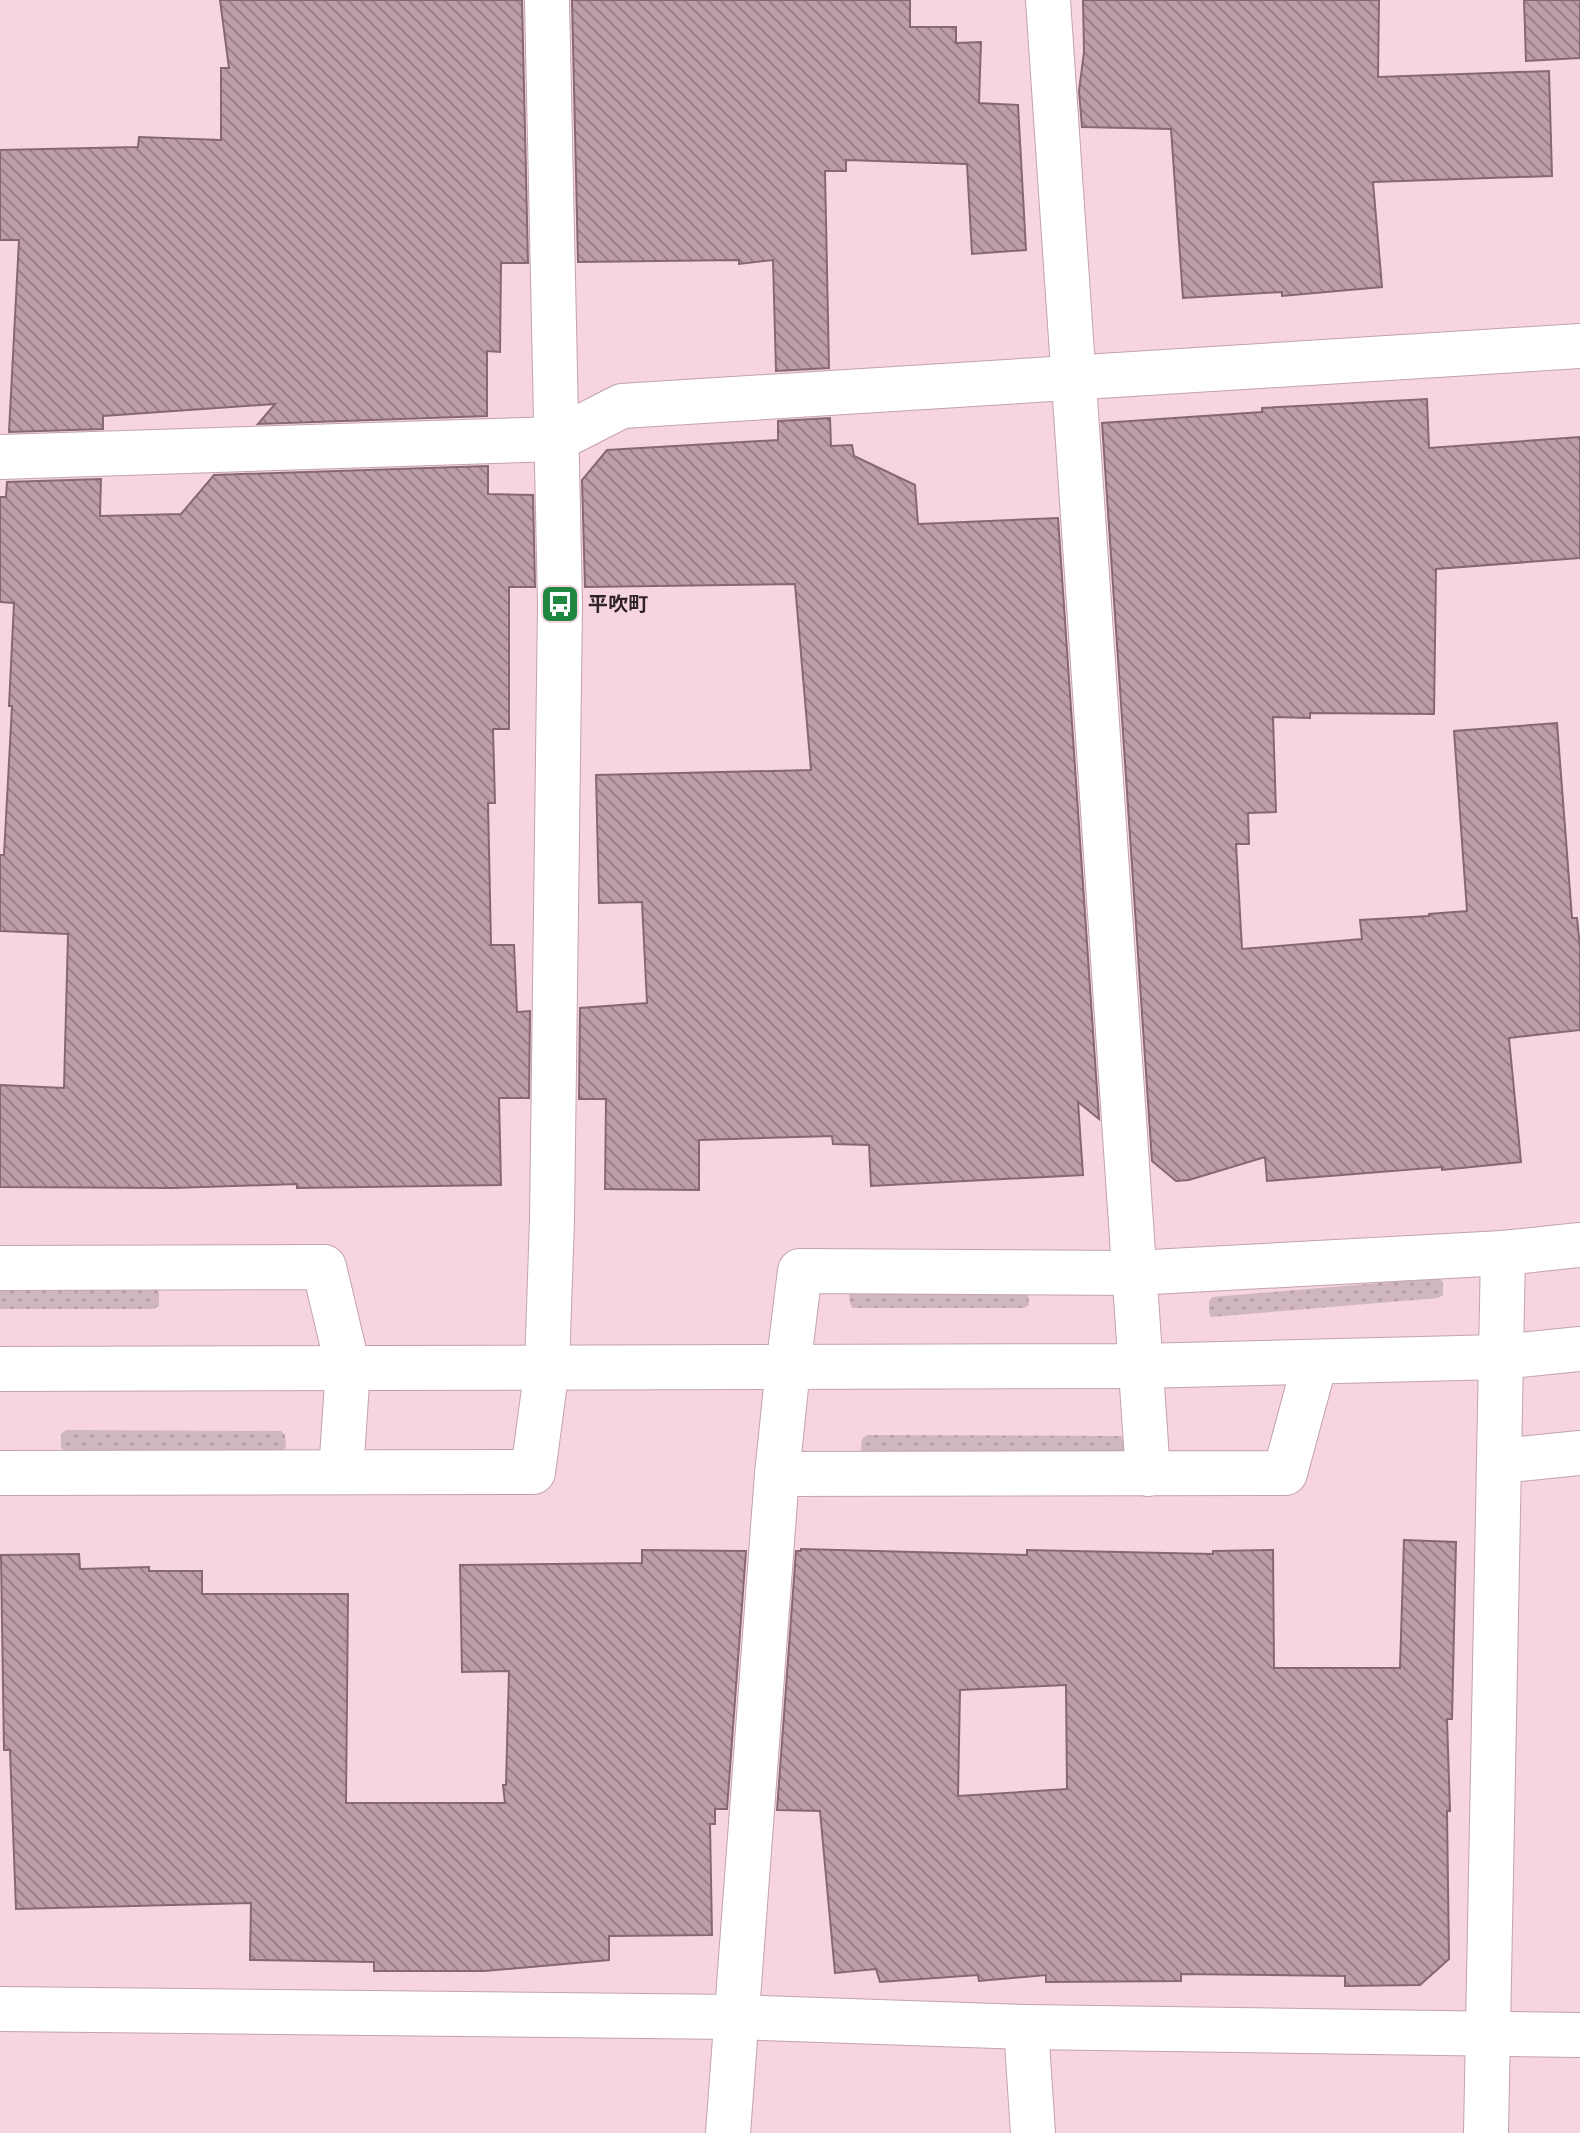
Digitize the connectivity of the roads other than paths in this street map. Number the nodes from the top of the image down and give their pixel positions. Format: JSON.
{"nodes":[{"id":1,"x":547,"y":0,"type":"edge"},
{"id":2,"x":1048,"y":0,"type":"edge"},
{"id":3,"x":1580,"y":346,"type":"edge"},
{"id":4,"x":1073,"y":378,"type":"junction"},
{"id":5,"x":557,"y":439,"type":"junction"},
{"id":6,"x":0,"y":457,"type":"edge"},
{"id":7,"x":1580,"y":1245,"type":"edge"},
{"id":8,"x":1503,"y":1253,"type":"junction"},
{"id":9,"x":0,"y":1268,"type":"edge"},
{"id":10,"x":1134,"y":1273,"type":"junction"},
{"id":11,"x":1580,"y":1349,"type":"edge"},
{"id":12,"x":1500,"y":1357,"type":"junction"},
{"id":13,"x":1315,"y":1362,"type":"junction"},
{"id":14,"x":1140,"y":1366,"type":"junction"},
{"id":15,"x":547,"y":1367,"type":"junction"},
{"id":16,"x":348,"y":1368,"type":"junction"},
{"id":17,"x":788,"y":1368,"type":"junction"},
{"id":18,"x":0,"y":1369,"type":"edge"},
{"id":19,"x":1580,"y":1453,"type":"edge"},
{"id":20,"x":1499,"y":1461,"type":"junction"},
{"id":21,"x":341,"y":1472,"type":"junction"},
{"id":22,"x":0,"y":1473,"type":"edge"},
{"id":23,"x":777,"y":1474,"type":"junction"},
{"id":24,"x":1148,"y":1474,"type":"junction"},
{"id":25,"x":0,"y":2009,"type":"edge"},
{"id":26,"x":736,"y":2017,"type":"junction"},
{"id":27,"x":1026,"y":2027,"type":"junction"},
{"id":28,"x":1487,"y":2034,"type":"junction"},
{"id":29,"x":1580,"y":2035,"type":"edge"},
{"id":30,"x":728,"y":2133,"type":"edge"},
{"id":31,"x":1033,"y":2133,"type":"edge"},
{"id":32,"x":1486,"y":2133,"type":"edge"}],
"edges":[{"from":1,"to":5,"type":"street"},
{"from":2,"to":4,"type":"street"},
{"from":3,"to":4,"type":"street"},
{"from":4,"to":5,"type":"street"},
{"from":4,"to":10,"type":"street"},
{"from":5,"to":6,"type":"street"},
{"from":5,"to":15,"type":"street"},
{"from":7,"to":8,"type":"street"},
{"from":8,"to":10,"type":"street"},
{"from":8,"to":12,"type":"street"},
{"from":9,"to":16,"type":"street"},
{"from":10,"to":14,"type":"street"},
{"from":10,"to":17,"type":"street"},
{"from":11,"to":12,"type":"street"},
{"from":12,"to":13,"type":"street"},
{"from":12,"to":20,"type":"street"},
{"from":13,"to":14,"type":"street"},
{"from":13,"to":24,"type":"street"},
{"from":14,"to":17,"type":"street"},
{"from":14,"to":24,"type":"street"},
{"from":15,"to":16,"type":"street"},
{"from":15,"to":17,"type":"street"},
{"from":15,"to":21,"type":"street"},
{"from":16,"to":18,"type":"street"},
{"from":16,"to":21,"type":"street"},
{"from":17,"to":23,"type":"street"},
{"from":19,"to":20,"type":"street"},
{"from":20,"to":28,"type":"street"},
{"from":21,"to":22,"type":"street"},
{"from":23,"to":24,"type":"street"},
{"from":23,"to":26,"type":"street"},
{"from":25,"to":26,"type":"street"},
{"from":26,"to":27,"type":"street"},
{"from":26,"to":30,"type":"street"},
{"from":27,"to":28,"type":"street"},
{"from":27,"to":31,"type":"street"},
{"from":28,"to":29,"type":"street"},
{"from":28,"to":32,"type":"street"}]}
